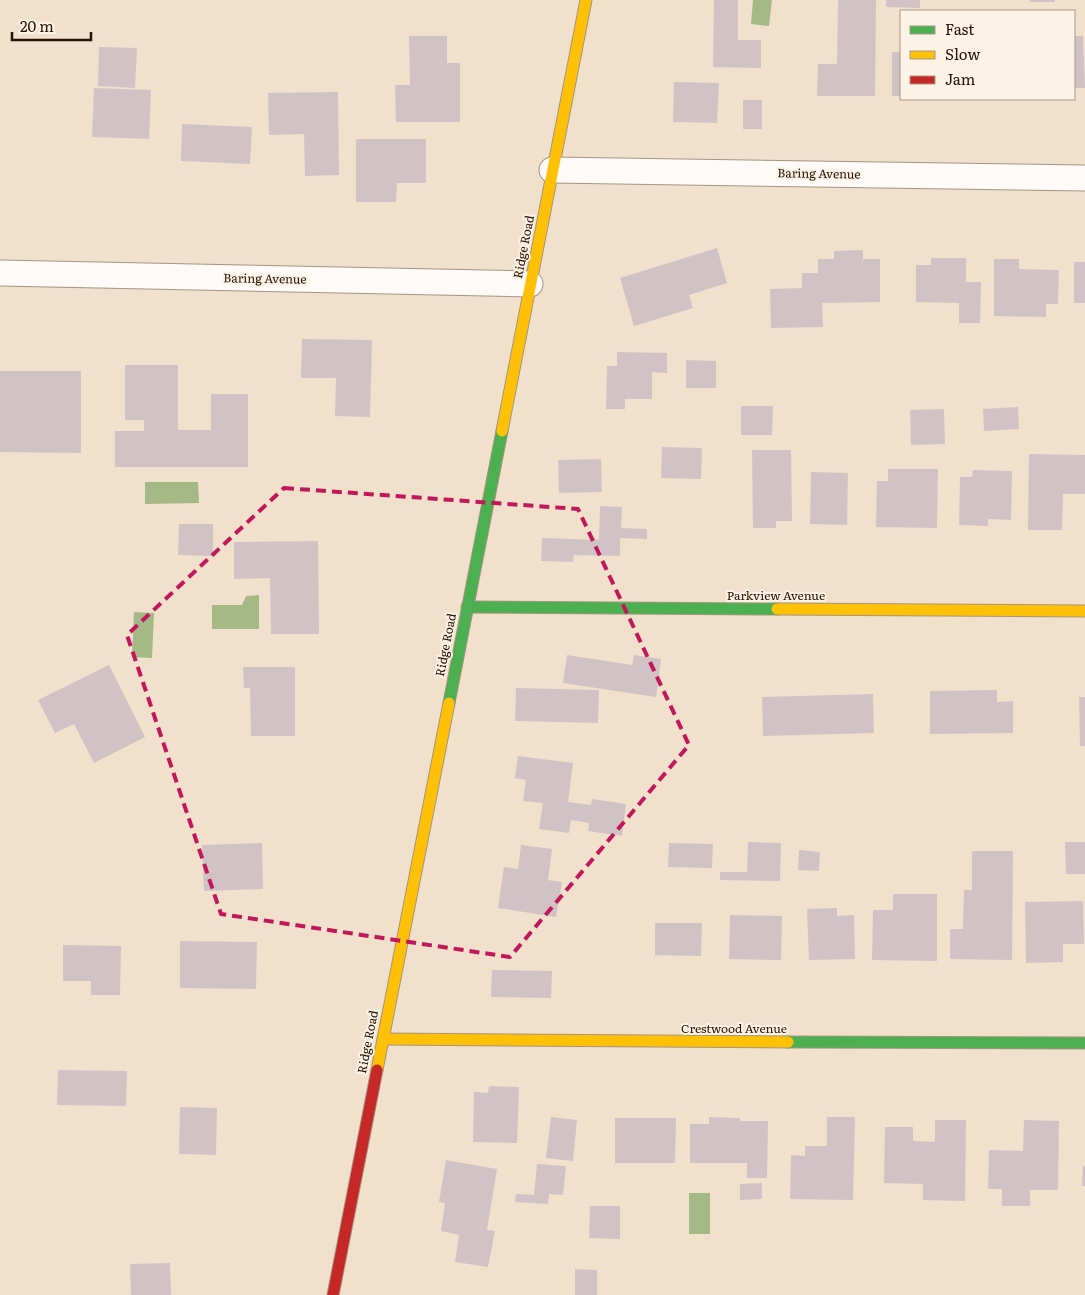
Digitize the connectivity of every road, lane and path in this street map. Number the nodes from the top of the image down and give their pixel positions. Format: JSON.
{"nodes":[{"id":1,"x":586,"y":0,"type":"edge"},
{"id":2,"x":552,"y":170,"type":"junction"},
{"id":3,"x":1085,"y":178,"type":"edge"},
{"id":4,"x":0,"y":274,"type":"edge"},
{"id":5,"x":530,"y":284,"type":"junction"},
{"id":6,"x":467,"y":607,"type":"junction"},
{"id":7,"x":1085,"y":611,"type":"edge"},
{"id":8,"x":383,"y":1039,"type":"junction"},
{"id":9,"x":1085,"y":1043,"type":"edge"},
{"id":10,"x":333,"y":1295,"type":"edge"}],
"edges":[{"from":1,"to":2,"type":"main road","name":"Ridge Road"},
{"from":2,"to":3,"type":"street","name":"Baring Avenue"},
{"from":2,"to":5,"type":"main road","name":"Ridge Road"},
{"from":4,"to":5,"type":"street","name":"Baring Avenue"},
{"from":5,"to":6,"type":"main road","name":"Ridge Road"},
{"from":6,"to":7,"type":"main road","name":"Parkview Avenue"},
{"from":6,"to":8,"type":"main road","name":"Ridge Road"},
{"from":8,"to":9,"type":"main road","name":"Crestwood Avenue"},
{"from":8,"to":10,"type":"main road","name":"Ridge Road"}]}
